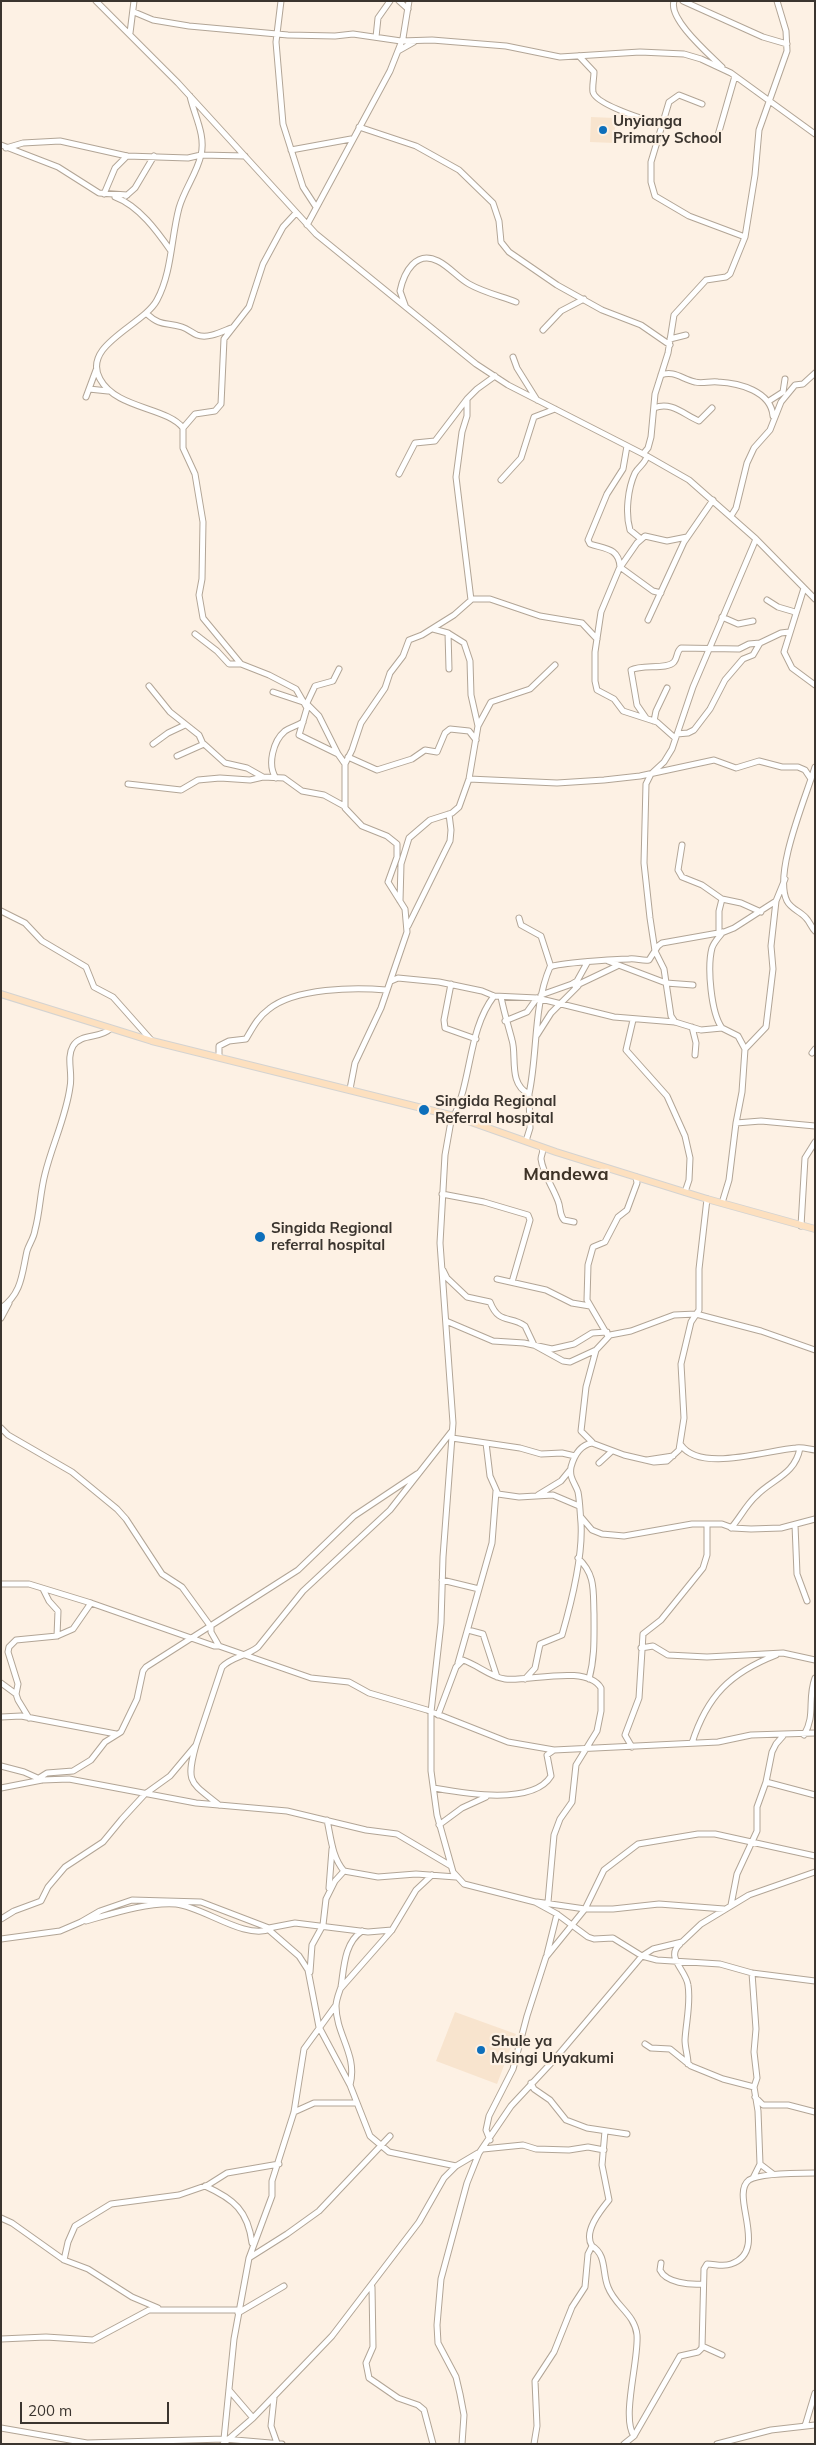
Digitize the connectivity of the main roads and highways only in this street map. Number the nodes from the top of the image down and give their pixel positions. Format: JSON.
{"nodes":[{"id":1,"x":1,"y":994,"type":"edge"},
{"id":2,"x":815,"y":1229,"type":"edge"}],
"edges":[{"from":1,"to":2,"type":"main road"}]}
